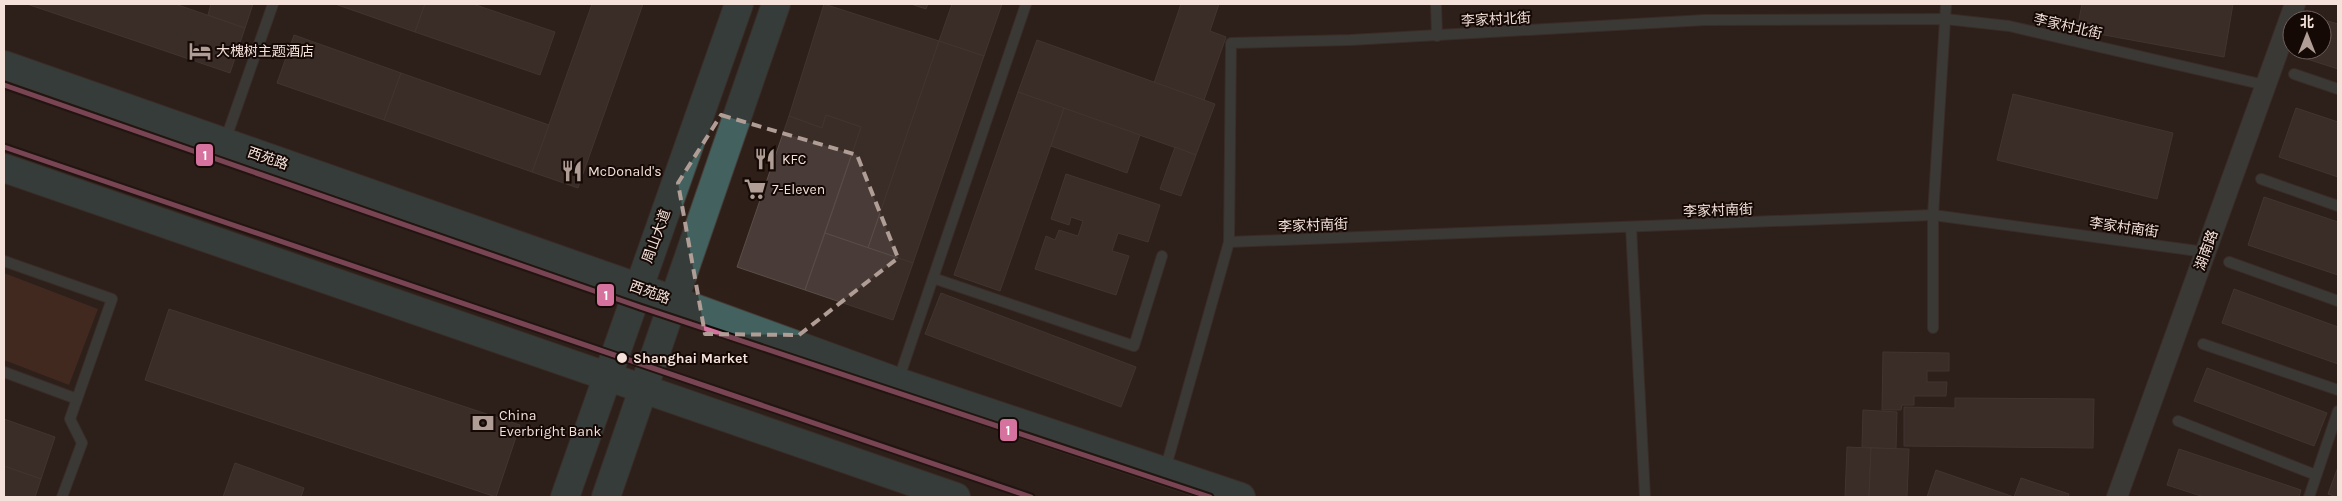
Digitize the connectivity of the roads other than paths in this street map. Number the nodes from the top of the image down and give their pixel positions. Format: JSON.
{"nodes":[{"id":1,"x":273,"y":4,"type":"edge"},
{"id":2,"x":739,"y":4,"type":"edge"},
{"id":3,"x":776,"y":4,"type":"edge"},
{"id":4,"x":1026,"y":4,"type":"edge"},
{"id":5,"x":1436,"y":4,"type":"edge"},
{"id":6,"x":1946,"y":4,"type":"edge"},
{"id":7,"x":2294,"y":4,"type":"edge"},
{"id":8,"x":1945,"y":18,"type":"junction"},
{"id":9,"x":1437,"y":36,"type":"junction"},
{"id":10,"x":4,"y":65,"type":"edge"},
{"id":11,"x":2294,"y":74,"type":"dead end"},
{"id":12,"x":2265,"y":85,"type":"junction"},
{"id":13,"x":2338,"y":89,"type":"edge"},
{"id":14,"x":225,"y":142,"type":"junction"},
{"id":15,"x":4,"y":168,"type":"edge"},
{"id":16,"x":2261,"y":179,"type":"dead end"},
{"id":17,"x":2338,"y":206,"type":"edge"},
{"id":18,"x":1933,"y":215,"type":"junction"},
{"id":19,"x":1631,"y":227,"type":"junction"},
{"id":20,"x":1229,"y":242,"type":"junction"},
{"id":21,"x":2206,"y":252,"type":"junction"},
{"id":22,"x":1162,"y":256,"type":"dead end"},
{"id":23,"x":4,"y":261,"type":"edge"},
{"id":24,"x":2229,"y":262,"type":"dead end"},
{"id":25,"x":933,"y":278,"type":"junction"},
{"id":26,"x":637,"y":287,"type":"junction"},
{"id":27,"x":673,"y":300,"type":"junction"},
{"id":28,"x":2338,"y":301,"type":"edge"},
{"id":29,"x":1933,"y":328,"type":"dead end"},
{"id":30,"x":2203,"y":344,"type":"dead end"},
{"id":31,"x":4,"y":372,"type":"edge"},
{"id":32,"x":605,"y":378,"type":"junction"},
{"id":33,"x":898,"y":382,"type":"junction"},
{"id":34,"x":642,"y":390,"type":"junction"},
{"id":35,"x":2338,"y":390,"type":"edge"},
{"id":36,"x":77,"y":399,"type":"junction"},
{"id":37,"x":2338,"y":411,"type":"edge"},
{"id":38,"x":2178,"y":421,"type":"dead end"},
{"id":39,"x":1165,"y":471,"type":"junction"},
{"id":40,"x":2316,"y":475,"type":"junction"},
{"id":41,"x":62,"y":497,"type":"edge"},
{"id":42,"x":565,"y":497,"type":"edge"},
{"id":43,"x":606,"y":497,"type":"edge"},
{"id":44,"x":956,"y":497,"type":"edge"},
{"id":45,"x":1241,"y":497,"type":"edge"},
{"id":46,"x":1644,"y":497,"type":"edge"},
{"id":47,"x":2118,"y":497,"type":"edge"},
{"id":48,"x":2309,"y":497,"type":"edge"}],
"edges":[{"from":1,"to":14,"type":"lane"},
{"from":2,"to":26,"type":"main road","name":"周山大道"},
{"from":3,"to":27,"type":"main road"},
{"from":4,"to":25,"type":"lane"},
{"from":5,"to":9,"type":"lane"},
{"from":6,"to":8,"type":"lane"},
{"from":7,"to":12,"type":"street","name":"湖南路"},
{"from":8,"to":9,"type":"lane","name":"李家村北街"},
{"from":8,"to":12,"type":"lane","name":"李家村北街"},
{"from":8,"to":18,"type":"lane"},
{"from":9,"to":20,"type":"lane","name":"李家村北街"},
{"from":10,"to":14,"type":"main road","name":"西苑路"},
{"from":11,"to":13,"type":"lane"},
{"from":12,"to":21,"type":"street","name":"湖南路"},
{"from":14,"to":26,"type":"main road","name":"西苑路"},
{"from":15,"to":32,"type":"main road"},
{"from":16,"to":17,"type":"lane"},
{"from":18,"to":19,"type":"lane","name":"李家村南街"},
{"from":18,"to":21,"type":"lane","name":"李家村南街"},
{"from":18,"to":29,"type":"lane"},
{"from":19,"to":20,"type":"lane","name":"李家村南街"},
{"from":19,"to":46,"type":"lane"},
{"from":20,"to":39,"type":"lane"},
{"from":21,"to":47,"type":"street","name":"湖南路"},
{"from":22,"to":25,"type":"lane"},
{"from":23,"to":36,"type":"lane"},
{"from":24,"to":28,"type":"lane"},
{"from":25,"to":33,"type":"lane"},
{"from":26,"to":27,"type":"main road","name":"西苑路"},
{"from":26,"to":32,"type":"main road","name":"周山大道"},
{"from":27,"to":33,"type":"main road","name":"西苑路"},
{"from":27,"to":34,"type":"main road"},
{"from":30,"to":35,"type":"lane"},
{"from":31,"to":36,"type":"lane"},
{"from":32,"to":34,"type":"main road"},
{"from":32,"to":42,"type":"main road","name":"周山大道"},
{"from":33,"to":39,"type":"main road","name":"西苑路"},
{"from":34,"to":43,"type":"main road"},
{"from":34,"to":44,"type":"main road"},
{"from":36,"to":41,"type":"lane"},
{"from":37,"to":40,"type":"lane"},
{"from":38,"to":40,"type":"lane"},
{"from":39,"to":45,"type":"main road","name":"西苑路"},
{"from":40,"to":48,"type":"lane"}]}
